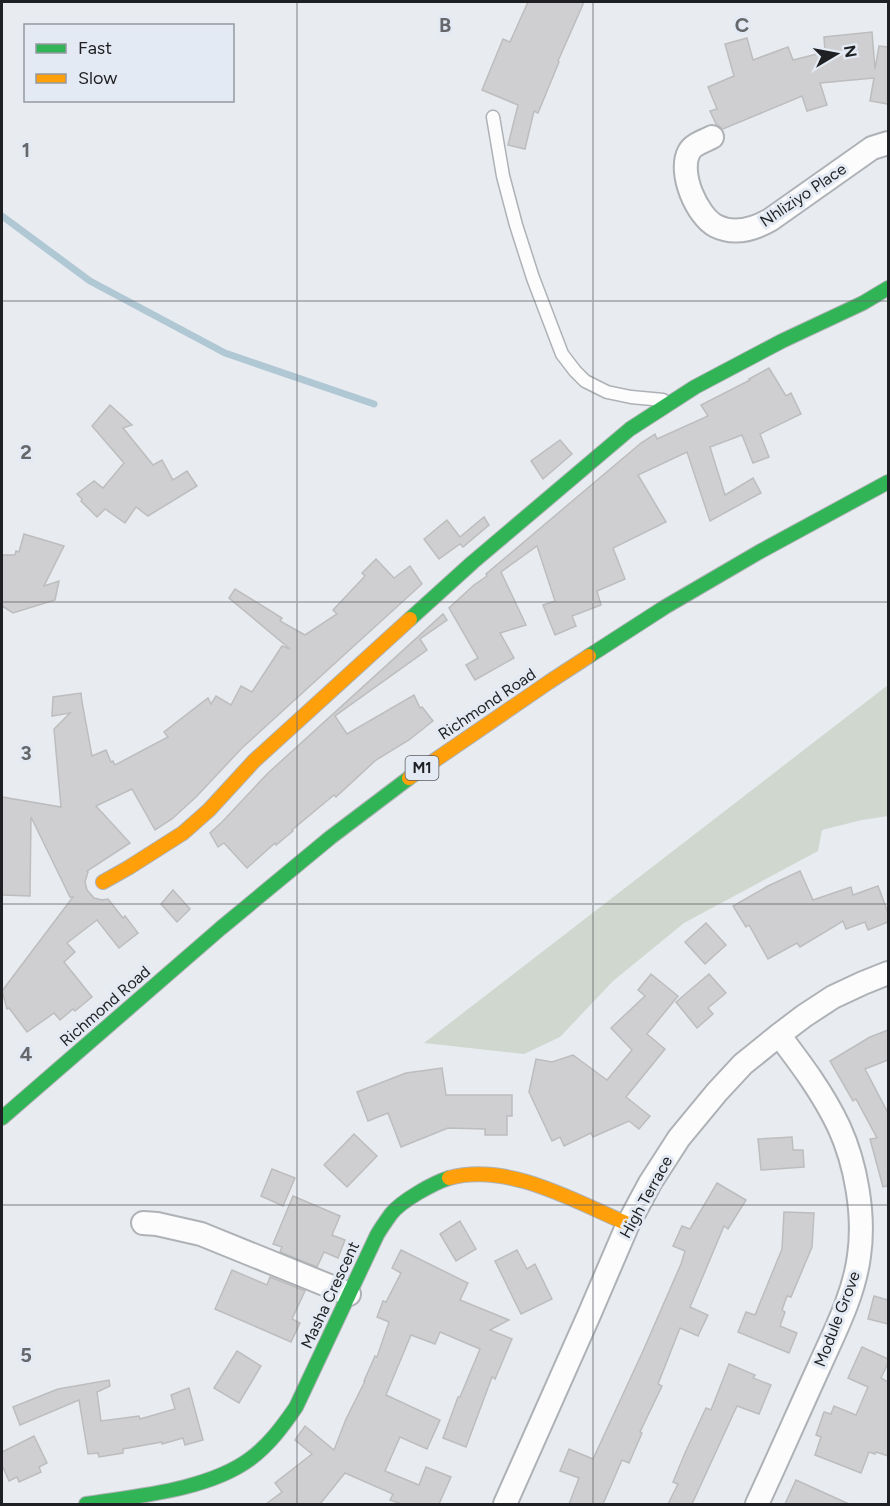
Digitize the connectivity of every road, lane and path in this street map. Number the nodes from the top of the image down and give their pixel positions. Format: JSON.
{"nodes":[{"id":1,"x":493,"y":117,"type":"dead end"},
{"id":2,"x":712,"y":137,"type":"dead end"},
{"id":3,"x":888,"y":143,"type":"edge"},
{"id":4,"x":888,"y":288,"type":"edge"},
{"id":5,"x":674,"y":401,"type":"junction"},
{"id":6,"x":888,"y":482,"type":"edge"},
{"id":7,"x":102,"y":882,"type":"dead end"},
{"id":8,"x":888,"y":972,"type":"edge"},
{"id":9,"x":779,"y":1035,"type":"junction"},
{"id":10,"x":2,"y":1118,"type":"edge"},
{"id":11,"x":143,"y":1224,"type":"dead end"},
{"id":12,"x":628,"y":1224,"type":"junction"},
{"id":13,"x":349,"y":1294,"type":"junction"},
{"id":14,"x":86,"y":1504,"type":"edge"},
{"id":15,"x":505,"y":1504,"type":"edge"},
{"id":16,"x":758,"y":1504,"type":"edge"}],
"edges":[{"from":1,"to":5,"type":"lane"},
{"from":2,"to":3,"type":"street","name":"Nhliziyo Place"},
{"from":4,"to":5,"type":"main road"},
{"from":5,"to":7,"type":"main road"},
{"from":6,"to":10,"type":"main road","name":"Richmond Road","number":"M1"},
{"from":8,"to":9,"type":"street","name":"High Terrace"},
{"from":9,"to":12,"type":"street","name":"High Terrace"},
{"from":9,"to":16,"type":"street","name":"Module Grove"},
{"from":11,"to":13,"type":"street"},
{"from":12,"to":13,"type":"main road","name":"Masha Crescent"},
{"from":12,"to":15,"type":"street","name":"High Terrace"},
{"from":13,"to":14,"type":"main road","name":"Masha Crescent"}]}
